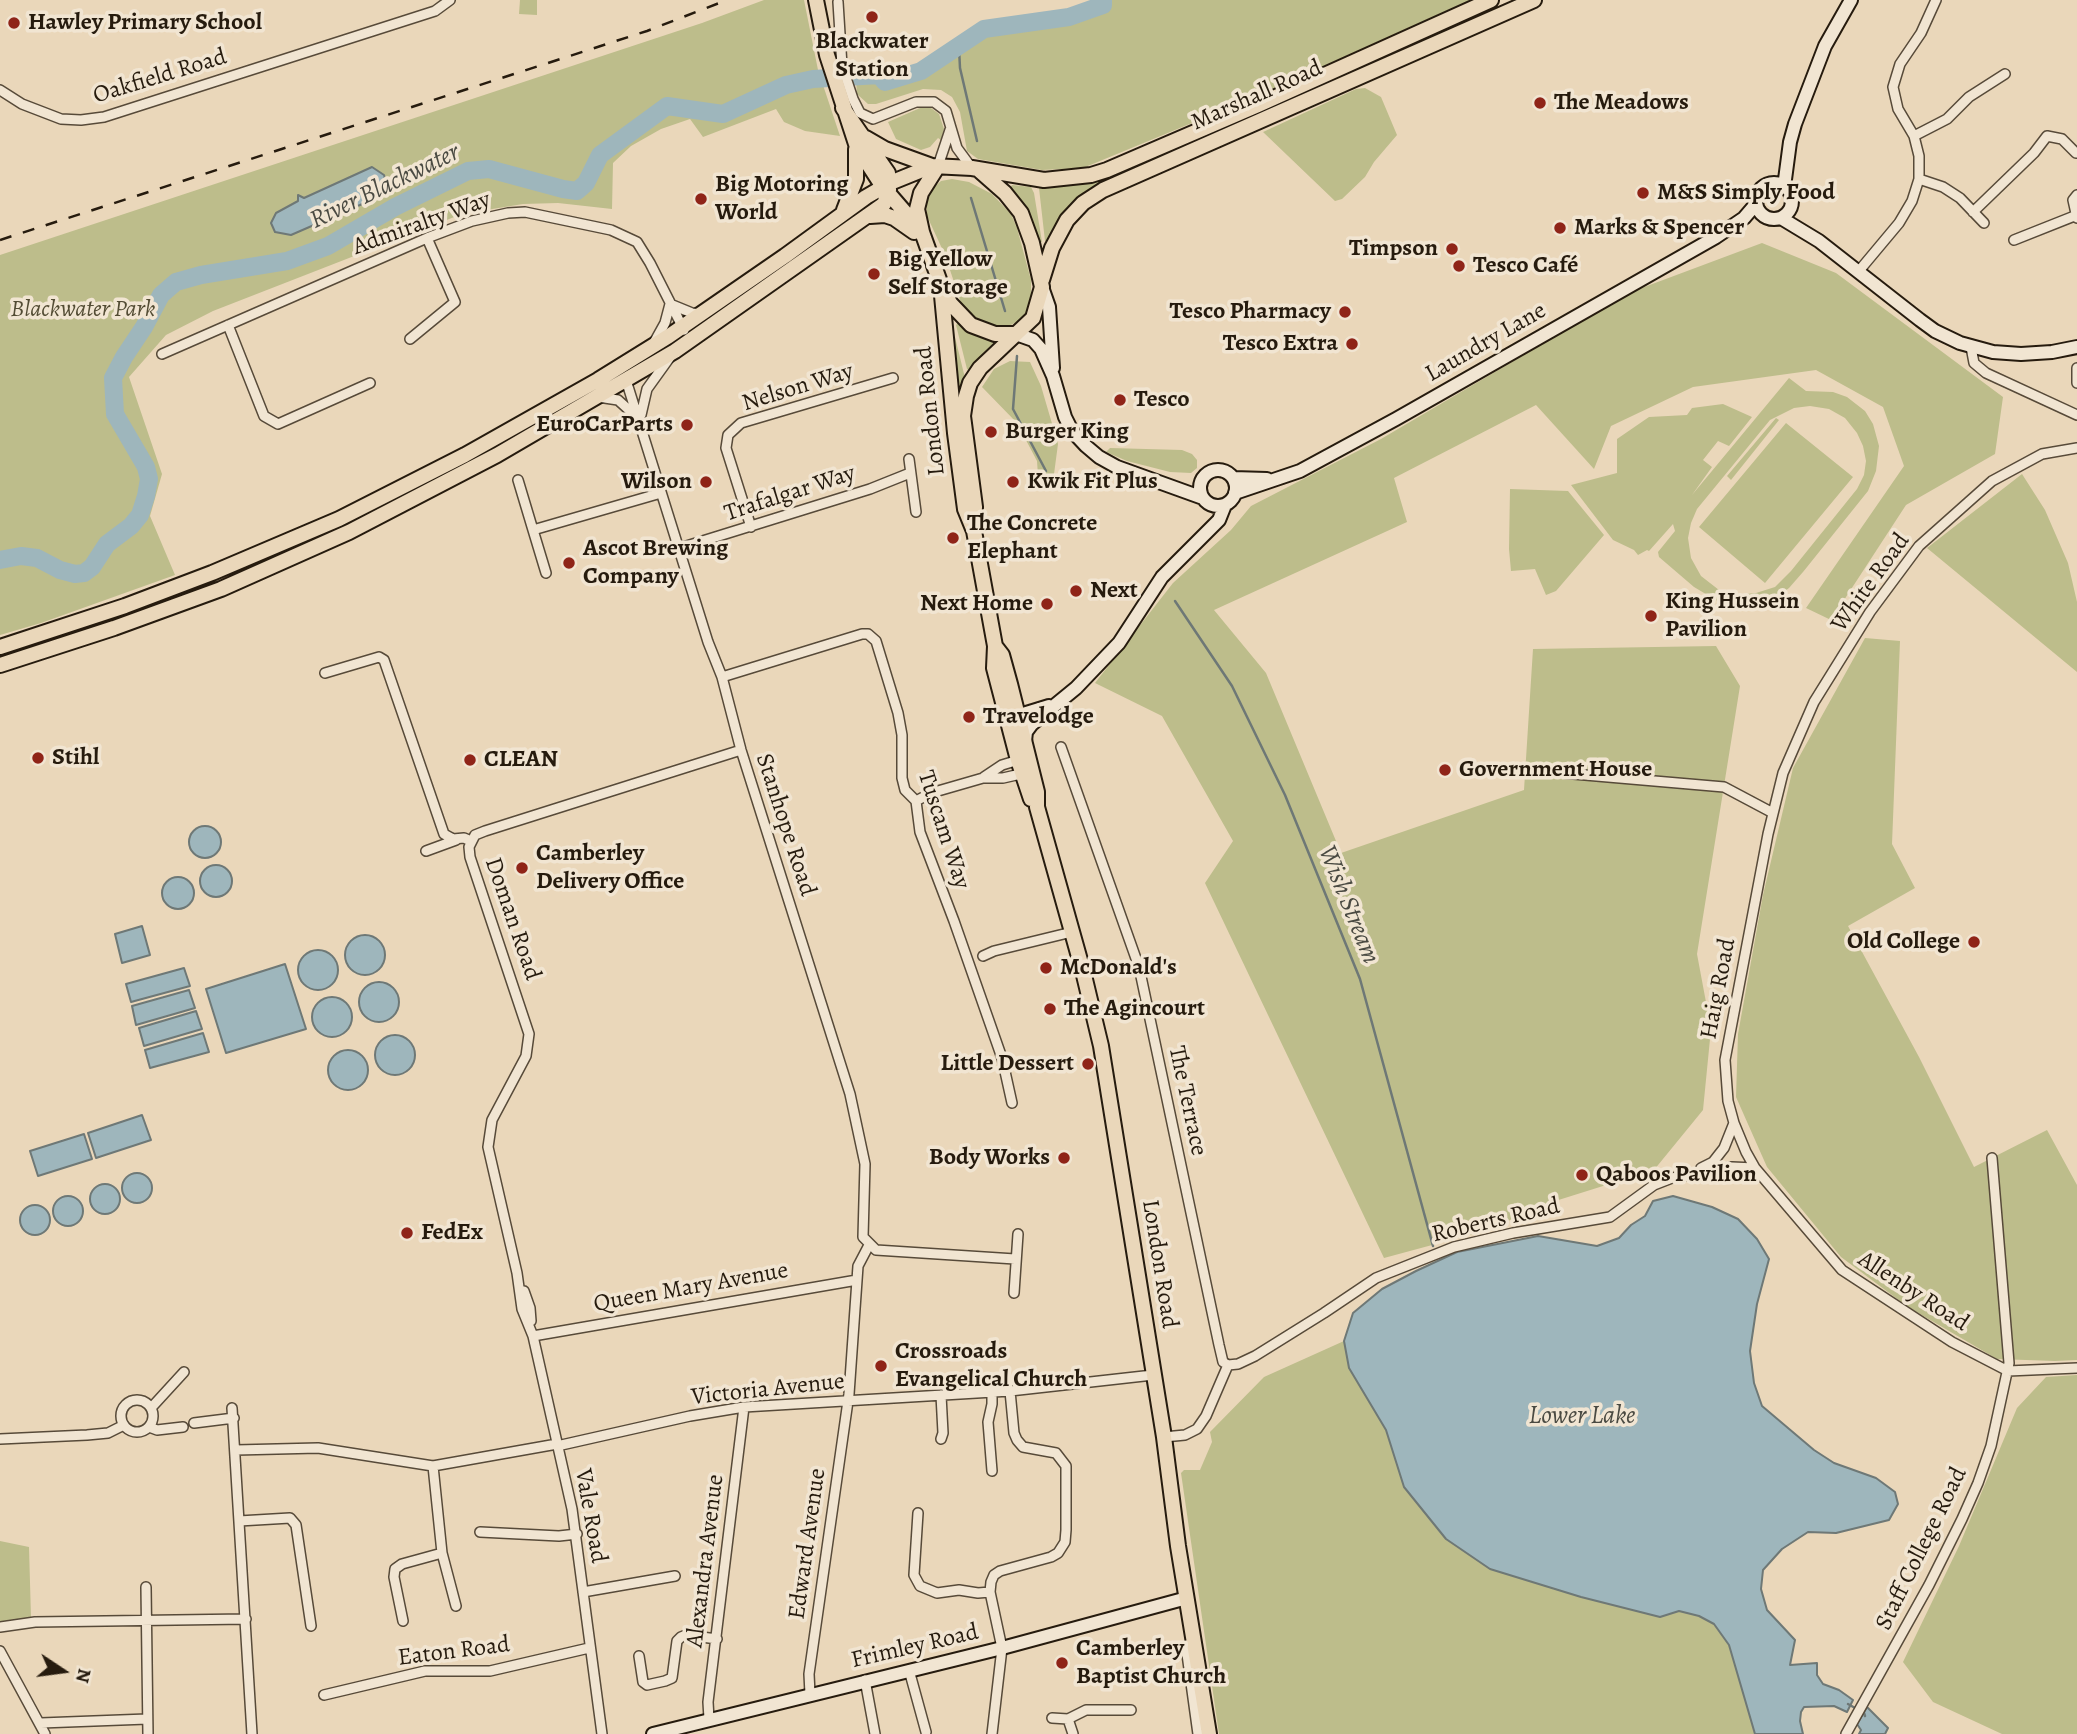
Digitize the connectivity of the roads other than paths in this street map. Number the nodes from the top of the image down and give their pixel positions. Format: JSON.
{"nodes":[{"id":1,"x":450,"y":0,"type":"edge"},
{"id":2,"x":816,"y":0,"type":"edge"},
{"id":3,"x":1491,"y":0,"type":"edge"},
{"id":4,"x":1534,"y":0,"type":"edge"},
{"id":5,"x":1851,"y":0,"type":"edge"},
{"id":6,"x":1936,"y":0,"type":"edge"},
{"id":7,"x":838,"y":2,"type":"dead end"},
{"id":8,"x":836,"y":65,"type":"junction"},
{"id":9,"x":2005,"y":74,"type":"dead end"},
{"id":10,"x":0,"y":90,"type":"edge"},
{"id":11,"x":848,"y":103,"type":"junction"},
{"id":12,"x":951,"y":128,"type":"junction"},
{"id":13,"x":1914,"y":136,"type":"junction"},
{"id":14,"x":861,"y":142,"type":"junction"},
{"id":15,"x":1790,"y":142,"type":"junction"},
{"id":16,"x":2076,"y":153,"type":"edge"},
{"id":17,"x":935,"y":166,"type":"junction"},
{"id":18,"x":976,"y":169,"type":"junction"},
{"id":19,"x":1919,"y":180,"type":"junction"},
{"id":20,"x":1769,"y":184,"type":"junction"},
{"id":21,"x":1784,"y":187,"type":"junction"},
{"id":22,"x":887,"y":188,"type":"junction"},
{"id":23,"x":2077,"y":195,"type":"edge"},
{"id":24,"x":1756,"y":204,"type":"junction"},
{"id":25,"x":1791,"y":206,"type":"junction"},
{"id":26,"x":1973,"y":212,"type":"junction"},
{"id":27,"x":842,"y":214,"type":"junction"},
{"id":28,"x":869,"y":216,"type":"junction"},
{"id":29,"x":2077,"y":216,"type":"edge"},
{"id":30,"x":1767,"y":218,"type":"junction"},
{"id":31,"x":1781,"y":218,"type":"junction"},
{"id":32,"x":1984,"y":223,"type":"dead end"},
{"id":33,"x":924,"y":237,"type":"junction"},
{"id":34,"x":1716,"y":237,"type":"junction"},
{"id":35,"x":427,"y":238,"type":"junction"},
{"id":36,"x":2014,"y":240,"type":"dead end"},
{"id":37,"x":1819,"y":241,"type":"junction"},
{"id":38,"x":1858,"y":272,"type":"junction"},
{"id":39,"x":1042,"y":284,"type":"junction"},
{"id":40,"x":941,"y":285,"type":"junction"},
{"id":41,"x":670,"y":304,"type":"junction"},
{"id":42,"x":702,"y":314,"type":"junction"},
{"id":43,"x":228,"y":325,"type":"junction"},
{"id":44,"x":682,"y":327,"type":"junction"},
{"id":45,"x":1016,"y":334,"type":"junction"},
{"id":46,"x":410,"y":339,"type":"dead end"},
{"id":47,"x":689,"y":341,"type":"junction"},
{"id":48,"x":650,"y":347,"type":"junction"},
{"id":49,"x":1970,"y":347,"type":"junction"},
{"id":50,"x":2077,"y":347,"type":"edge"},
{"id":51,"x":675,"y":351,"type":"junction"},
{"id":52,"x":162,"y":354,"type":"dead end"},
{"id":53,"x":620,"y":365,"type":"junction"},
{"id":54,"x":2077,"y":368,"type":"edge"},
{"id":55,"x":1053,"y":376,"type":"junction"},
{"id":56,"x":893,"y":378,"type":"dead end"},
{"id":57,"x":626,"y":380,"type":"junction"},
{"id":58,"x":370,"y":383,"type":"dead end"},
{"id":59,"x":2077,"y":383,"type":"edge"},
{"id":60,"x":598,"y":397,"type":"junction"},
{"id":61,"x":2077,"y":415,"type":"edge"},
{"id":62,"x":640,"y":421,"type":"junction"},
{"id":63,"x":2077,"y":448,"type":"edge"},
{"id":64,"x":909,"y":458,"type":"dead end"},
{"id":65,"x":911,"y":473,"type":"junction"},
{"id":66,"x":1146,"y":477,"type":"junction"},
{"id":67,"x":1233,"y":478,"type":"junction"},
{"id":68,"x":1275,"y":479,"type":"junction"},
{"id":69,"x":518,"y":480,"type":"dead end"},
{"id":70,"x":1200,"y":483,"type":"junction"},
{"id":71,"x":661,"y":493,"type":"junction"},
{"id":72,"x":1235,"y":493,"type":"junction"},
{"id":73,"x":1203,"y":498,"type":"junction"},
{"id":74,"x":1225,"y":505,"type":"junction"},
{"id":75,"x":916,"y":512,"type":"dead end"},
{"id":76,"x":751,"y":527,"type":"junction"},
{"id":77,"x":533,"y":530,"type":"junction"},
{"id":78,"x":974,"y":531,"type":"junction"},
{"id":79,"x":680,"y":548,"type":"junction"},
{"id":80,"x":546,"y":573,"type":"dead end"},
{"id":81,"x":0,"y":647,"type":"edge"},
{"id":82,"x":0,"y":665,"type":"edge"},
{"id":83,"x":326,"y":673,"type":"dead end"},
{"id":84,"x":722,"y":677,"type":"junction"},
{"id":85,"x":1056,"y":704,"type":"junction"},
{"id":86,"x":1012,"y":717,"type":"junction"},
{"id":87,"x":1024,"y":741,"type":"junction"},
{"id":88,"x":1061,"y":747,"type":"dead end"},
{"id":89,"x":741,"y":750,"type":"junction"},
{"id":90,"x":1025,"y":766,"type":"junction"},
{"id":91,"x":1527,"y":770,"type":"dead end"},
{"id":92,"x":916,"y":801,"type":"junction"},
{"id":93,"x":1773,"y":813,"type":"junction"},
{"id":94,"x":456,"y":840,"type":"junction"},
{"id":95,"x":471,"y":841,"type":"junction"},
{"id":96,"x":426,"y":851,"type":"dead end"},
{"id":97,"x":1072,"y":932,"type":"junction"},
{"id":98,"x":983,"y":956,"type":"dead end"},
{"id":99,"x":1012,"y":1103,"type":"dead end"},
{"id":100,"x":1734,"y":1123,"type":"junction"},
{"id":101,"x":1992,"y":1158,"type":"dead end"},
{"id":102,"x":1755,"y":1168,"type":"junction"},
{"id":103,"x":1695,"y":1172,"type":"junction"},
{"id":104,"x":1018,"y":1234,"type":"dead end"},
{"id":105,"x":869,"y":1245,"type":"junction"},
{"id":106,"x":1016,"y":1259,"type":"junction"},
{"id":107,"x":857,"y":1280,"type":"junction"},
{"id":108,"x":1014,"y":1293,"type":"dead end"},
{"id":109,"x":526,"y":1309,"type":"joint"},
{"id":110,"x":532,"y":1333,"type":"junction"},
{"id":111,"x":1228,"y":1365,"type":"junction"},
{"id":112,"x":2077,"y":1368,"type":"edge"},
{"id":113,"x":2008,"y":1371,"type":"junction"},
{"id":114,"x":184,"y":1372,"type":"dead end"},
{"id":115,"x":1153,"y":1375,"type":"junction"},
{"id":116,"x":1010,"y":1391,"type":"junction"},
{"id":117,"x":992,"y":1392,"type":"junction"},
{"id":118,"x":941,"y":1395,"type":"junction"},
{"id":119,"x":848,"y":1400,"type":"junction"},
{"id":120,"x":744,"y":1407,"type":"junction"},
{"id":121,"x":151,"y":1408,"type":"junction"},
{"id":122,"x":194,"y":1423,"type":"dead end"},
{"id":123,"x":124,"y":1425,"type":"junction"},
{"id":124,"x":149,"y":1427,"type":"junction"},
{"id":125,"x":183,"y":1427,"type":"dead end"},
{"id":126,"x":1164,"y":1437,"type":"junction"},
{"id":127,"x":0,"y":1439,"type":"edge"},
{"id":128,"x":941,"y":1439,"type":"dead end"},
{"id":129,"x":557,"y":1445,"type":"junction"},
{"id":130,"x":236,"y":1450,"type":"junction"},
{"id":131,"x":433,"y":1466,"type":"junction"},
{"id":132,"x":992,"y":1471,"type":"dead end"},
{"id":133,"x":918,"y":1513,"type":"dead end"},
{"id":134,"x":239,"y":1521,"type":"junction"},
{"id":135,"x":480,"y":1532,"type":"dead end"},
{"id":136,"x":576,"y":1534,"type":"junction"},
{"id":137,"x":442,"y":1553,"type":"junction"},
{"id":138,"x":675,"y":1576,"type":"dead end"},
{"id":139,"x":146,"y":1587,"type":"dead end"},
{"id":140,"x":583,"y":1592,"type":"junction"},
{"id":141,"x":990,"y":1592,"type":"junction"},
{"id":142,"x":1186,"y":1598,"type":"junction"},
{"id":143,"x":457,"y":1606,"type":"dead end"},
{"id":144,"x":246,"y":1619,"type":"junction"},
{"id":145,"x":145,"y":1620,"type":"junction"},
{"id":146,"x":403,"y":1620,"type":"dead end"},
{"id":147,"x":311,"y":1626,"type":"dead end"},
{"id":148,"x":0,"y":1627,"type":"edge"},
{"id":149,"x":717,"y":1639,"type":"junction"},
{"id":150,"x":1194,"y":1640,"type":"junction"},
{"id":151,"x":589,"y":1648,"type":"junction"},
{"id":152,"x":1002,"y":1648,"type":"junction"},
{"id":153,"x":0,"y":1651,"type":"edge"},
{"id":154,"x":639,"y":1656,"type":"dead end"},
{"id":155,"x":909,"y":1671,"type":"junction"},
{"id":156,"x":865,"y":1681,"type":"junction"},
{"id":157,"x":810,"y":1694,"type":"junction"},
{"id":158,"x":324,"y":1695,"type":"dead end"},
{"id":159,"x":1131,"y":1710,"type":"dead end"},
{"id":160,"x":1052,"y":1718,"type":"dead end"},
{"id":161,"x":147,"y":1719,"type":"junction"},
{"id":162,"x":709,"y":1719,"type":"junction"},
{"id":163,"x":1068,"y":1719,"type":"junction"},
{"id":164,"x":41,"y":1723,"type":"junction"},
{"id":165,"x":926,"y":1732,"type":"dead end"},
{"id":166,"x":45,"y":1734,"type":"edge"},
{"id":167,"x":148,"y":1734,"type":"edge"},
{"id":168,"x":252,"y":1734,"type":"edge"},
{"id":169,"x":602,"y":1734,"type":"edge"},
{"id":170,"x":653,"y":1734,"type":"edge"},
{"id":171,"x":875,"y":1734,"type":"edge"},
{"id":172,"x":992,"y":1734,"type":"edge"},
{"id":173,"x":1073,"y":1734,"type":"edge"},
{"id":174,"x":1198,"y":1734,"type":"edge"},
{"id":175,"x":1209,"y":1734,"type":"edge"},
{"id":176,"x":1846,"y":1734,"type":"edge"}],
"edges":[{"from":1,"to":10,"type":"street","name":"Oakfield Road"},
{"from":2,"to":8,"type":"main road"},
{"from":3,"to":18,"type":"main road","name":"Marshall Road"},
{"from":4,"to":39,"type":"main road","name":"Marshall Road"},
{"from":5,"to":15,"type":"street"},
{"from":6,"to":13,"type":"street"},
{"from":7,"to":8,"type":"street"},
{"from":8,"to":11,"type":"street"},
{"from":8,"to":11,"type":"main road"},
{"from":9,"to":13,"type":"street"},
{"from":11,"to":12,"type":"street"},
{"from":11,"to":14,"type":"main road"},
{"from":12,"to":17,"type":"street"},
{"from":12,"to":18,"type":"street"},
{"from":13,"to":19,"type":"street"},
{"from":14,"to":17,"type":"main road"},
{"from":14,"to":22,"type":"main road"},
{"from":14,"to":27,"type":"main road"},
{"from":15,"to":20,"type":"street"},
{"from":15,"to":21,"type":"street"},
{"from":16,"to":26,"type":"street"},
{"from":17,"to":18,"type":"main road","name":"Marshall Road"},
{"from":17,"to":22,"type":"main road"},
{"from":17,"to":33,"type":"main road"},
{"from":18,"to":39,"type":"main road"},
{"from":19,"to":26,"type":"street"},
{"from":19,"to":38,"type":"street"},
{"from":20,"to":21,"type":"street"},
{"from":20,"to":24,"type":"street"},
{"from":21,"to":25,"type":"street"},
{"from":22,"to":27,"type":"main road"},
{"from":22,"to":28,"type":"main road"},
{"from":22,"to":33,"type":"main road"},
{"from":23,"to":29,"type":"street"},
{"from":24,"to":30,"type":"street"},
{"from":24,"to":34,"type":"street","name":"Laundry Lane"},
{"from":25,"to":31,"type":"street"},
{"from":25,"to":37,"type":"street"},
{"from":26,"to":32,"type":"street"},
{"from":27,"to":42,"type":"main road"},
{"from":28,"to":33,"type":"main road"},
{"from":28,"to":47,"type":"main road"},
{"from":29,"to":36,"type":"street"},
{"from":30,"to":31,"type":"street"},
{"from":30,"to":34,"type":"street","name":"Laundry Lane"},
{"from":31,"to":37,"type":"street"},
{"from":33,"to":40,"type":"main road"},
{"from":34,"to":68,"type":"street","name":"Laundry Lane"},
{"from":35,"to":41,"type":"street","name":"Admiralty Way"},
{"from":35,"to":43,"type":"street","name":"Admiralty Way"},
{"from":35,"to":46,"type":"street"},
{"from":37,"to":38,"type":"street"},
{"from":38,"to":49,"type":"street"},
{"from":39,"to":45,"type":"main road","name":"Marshall Road"},
{"from":39,"to":55,"type":"street"},
{"from":40,"to":45,"type":"main road"},
{"from":40,"to":78,"type":"main road","name":"London Road"},
{"from":41,"to":42,"type":"street"},
{"from":41,"to":44,"type":"street","name":"Admiralty Way"},
{"from":41,"to":48,"type":"street"},
{"from":42,"to":44,"type":"main road"},
{"from":43,"to":52,"type":"street","name":"Admiralty Way"},
{"from":43,"to":58,"type":"street"},
{"from":44,"to":47,"type":"street","name":"Admiralty Way"},
{"from":44,"to":48,"type":"main road"},
{"from":45,"to":55,"type":"street"},
{"from":45,"to":78,"type":"main road","name":"London Road"},
{"from":47,"to":51,"type":"main road"},
{"from":48,"to":53,"type":"main road"},
{"from":49,"to":50,"type":"street"},
{"from":49,"to":61,"type":"street"},
{"from":51,"to":57,"type":"main road"},
{"from":51,"to":62,"type":"street"},
{"from":53,"to":57,"type":"main road"},
{"from":53,"to":81,"type":"main road"},
{"from":54,"to":59,"type":"street"},
{"from":55,"to":66,"type":"street"},
{"from":56,"to":76,"type":"street","name":"Nelson Way"},
{"from":57,"to":60,"type":"main road"},
{"from":57,"to":62,"type":"street","name":"Stanhope Road"},
{"from":60,"to":62,"type":"street"},
{"from":60,"to":82,"type":"main road"},
{"from":62,"to":71,"type":"street","name":"Stanhope Road"},
{"from":63,"to":93,"type":"street","name":"White Road"},
{"from":64,"to":65,"type":"street"},
{"from":65,"to":75,"type":"street"},
{"from":65,"to":76,"type":"street","name":"Trafalgar Way"},
{"from":66,"to":70,"type":"street"},
{"from":66,"to":73,"type":"street"},
{"from":67,"to":68,"type":"street","name":"Laundry Lane"},
{"from":67,"to":70,"type":"street"},
{"from":67,"to":72,"type":"street"},
{"from":68,"to":72,"type":"street","name":"Laundry Lane"},
{"from":69,"to":77,"type":"street"},
{"from":70,"to":73,"type":"street"},
{"from":71,"to":77,"type":"street"},
{"from":71,"to":79,"type":"street","name":"Stanhope Road"},
{"from":72,"to":74,"type":"street"},
{"from":73,"to":74,"type":"street"},
{"from":74,"to":85,"type":"street"},
{"from":76,"to":79,"type":"street","name":"Trafalgar Way"},
{"from":77,"to":80,"type":"street"},
{"from":78,"to":86,"type":"main road","name":"London Road"},
{"from":79,"to":84,"type":"street","name":"Stanhope Road"},
{"from":83,"to":94,"type":"street","name":"Doman Road"},
{"from":84,"to":89,"type":"street","name":"Stanhope Road"},
{"from":84,"to":92,"type":"street","name":"Tuscam Way"},
{"from":85,"to":86,"type":"street"},
{"from":85,"to":87,"type":"street"},
{"from":86,"to":87,"type":"main road","name":"London Road"},
{"from":86,"to":90,"type":"main road","name":"London Road"},
{"from":87,"to":90,"type":"main road","name":"London Road"},
{"from":88,"to":111,"type":"street","name":"The Terrace"},
{"from":89,"to":95,"type":"street"},
{"from":89,"to":105,"type":"street","name":"Stanhope Road"},
{"from":90,"to":92,"type":"street"},
{"from":90,"to":97,"type":"main road","name":"London Road"},
{"from":91,"to":93,"type":"street"},
{"from":92,"to":99,"type":"street","name":"Tuscam Way"},
{"from":93,"to":100,"type":"street","name":"Haig Road"},
{"from":94,"to":95,"type":"street","name":"Doman Road"},
{"from":94,"to":96,"type":"street"},
{"from":95,"to":109,"type":"street","name":"Doman Road"},
{"from":97,"to":98,"type":"street"},
{"from":97,"to":115,"type":"main road","name":"London Road"},
{"from":100,"to":102,"type":"street","name":"Haig Road"},
{"from":100,"to":103,"type":"street"},
{"from":101,"to":113,"type":"street","name":"Staff College Road"},
{"from":102,"to":103,"type":"street"},
{"from":102,"to":113,"type":"street","name":"Allenby Road"},
{"from":103,"to":111,"type":"street","name":"Roberts Road"},
{"from":104,"to":106,"type":"street"},
{"from":105,"to":106,"type":"street"},
{"from":105,"to":107,"type":"street"},
{"from":106,"to":108,"type":"street"},
{"from":107,"to":110,"type":"street","name":"Queen Mary Avenue"},
{"from":107,"to":119,"type":"street"},
{"from":109,"to":110,"type":"street","name":"Vale Road"},
{"from":110,"to":129,"type":"street","name":"Vale Road"},
{"from":111,"to":126,"type":"street"},
{"from":112,"to":113,"type":"street"},
{"from":113,"to":176,"type":"street","name":"Staff College Road"},
{"from":114,"to":121,"type":"street"},
{"from":115,"to":116,"type":"street","name":"Victoria Avenue"},
{"from":115,"to":126,"type":"main road","name":"London Road"},
{"from":116,"to":117,"type":"street","name":"Victoria Avenue"},
{"from":116,"to":141,"type":"street"},
{"from":117,"to":118,"type":"street","name":"Victoria Avenue"},
{"from":117,"to":132,"type":"street"},
{"from":118,"to":119,"type":"street","name":"Victoria Avenue"},
{"from":118,"to":128,"type":"street"},
{"from":119,"to":120,"type":"street","name":"Victoria Avenue"},
{"from":119,"to":157,"type":"street","name":"Edward Avenue"},
{"from":120,"to":129,"type":"street","name":"Victoria Avenue"},
{"from":120,"to":149,"type":"street","name":"Alexandra Avenue"},
{"from":121,"to":123,"type":"street"},
{"from":121,"to":124,"type":"street"},
{"from":122,"to":130,"type":"street"},
{"from":123,"to":124,"type":"street"},
{"from":123,"to":127,"type":"street"},
{"from":124,"to":125,"type":"street"},
{"from":126,"to":142,"type":"main road","name":"London Road"},
{"from":129,"to":131,"type":"street","name":"Victoria Avenue"},
{"from":129,"to":136,"type":"street","name":"Vale Road"},
{"from":130,"to":131,"type":"street","name":"Victoria Avenue"},
{"from":130,"to":134,"type":"street"},
{"from":131,"to":137,"type":"street"},
{"from":133,"to":141,"type":"street"},
{"from":134,"to":144,"type":"street"},
{"from":134,"to":147,"type":"street"},
{"from":135,"to":136,"type":"street"},
{"from":136,"to":140,"type":"street","name":"Vale Road"},
{"from":137,"to":143,"type":"street"},
{"from":137,"to":146,"type":"street"},
{"from":138,"to":140,"type":"street"},
{"from":139,"to":145,"type":"street"},
{"from":140,"to":151,"type":"street","name":"Vale Road"},
{"from":141,"to":152,"type":"street"},
{"from":142,"to":150,"type":"main road","name":"London Road"},
{"from":142,"to":152,"type":"street","name":"Frimley Road"},
{"from":144,"to":145,"type":"street"},
{"from":144,"to":168,"type":"street"},
{"from":145,"to":148,"type":"street"},
{"from":145,"to":161,"type":"street"},
{"from":149,"to":154,"type":"street"},
{"from":149,"to":162,"type":"street","name":"Alexandra Avenue"},
{"from":150,"to":174,"type":"street"},
{"from":150,"to":175,"type":"main road","name":"London Road"},
{"from":151,"to":158,"type":"street","name":"Eaton Road"},
{"from":151,"to":169,"type":"street","name":"Vale Road"},
{"from":152,"to":155,"type":"street","name":"Frimley Road"},
{"from":152,"to":172,"type":"street"},
{"from":153,"to":164,"type":"street"},
{"from":155,"to":156,"type":"street","name":"Frimley Road"},
{"from":155,"to":165,"type":"street"},
{"from":156,"to":157,"type":"street","name":"Frimley Road"},
{"from":156,"to":171,"type":"street"},
{"from":157,"to":162,"type":"street","name":"Frimley Road"},
{"from":159,"to":163,"type":"street"},
{"from":160,"to":163,"type":"street"},
{"from":161,"to":164,"type":"street"},
{"from":161,"to":167,"type":"street"},
{"from":162,"to":170,"type":"street","name":"Frimley Road"},
{"from":163,"to":173,"type":"street"},
{"from":164,"to":166,"type":"street"}]}
